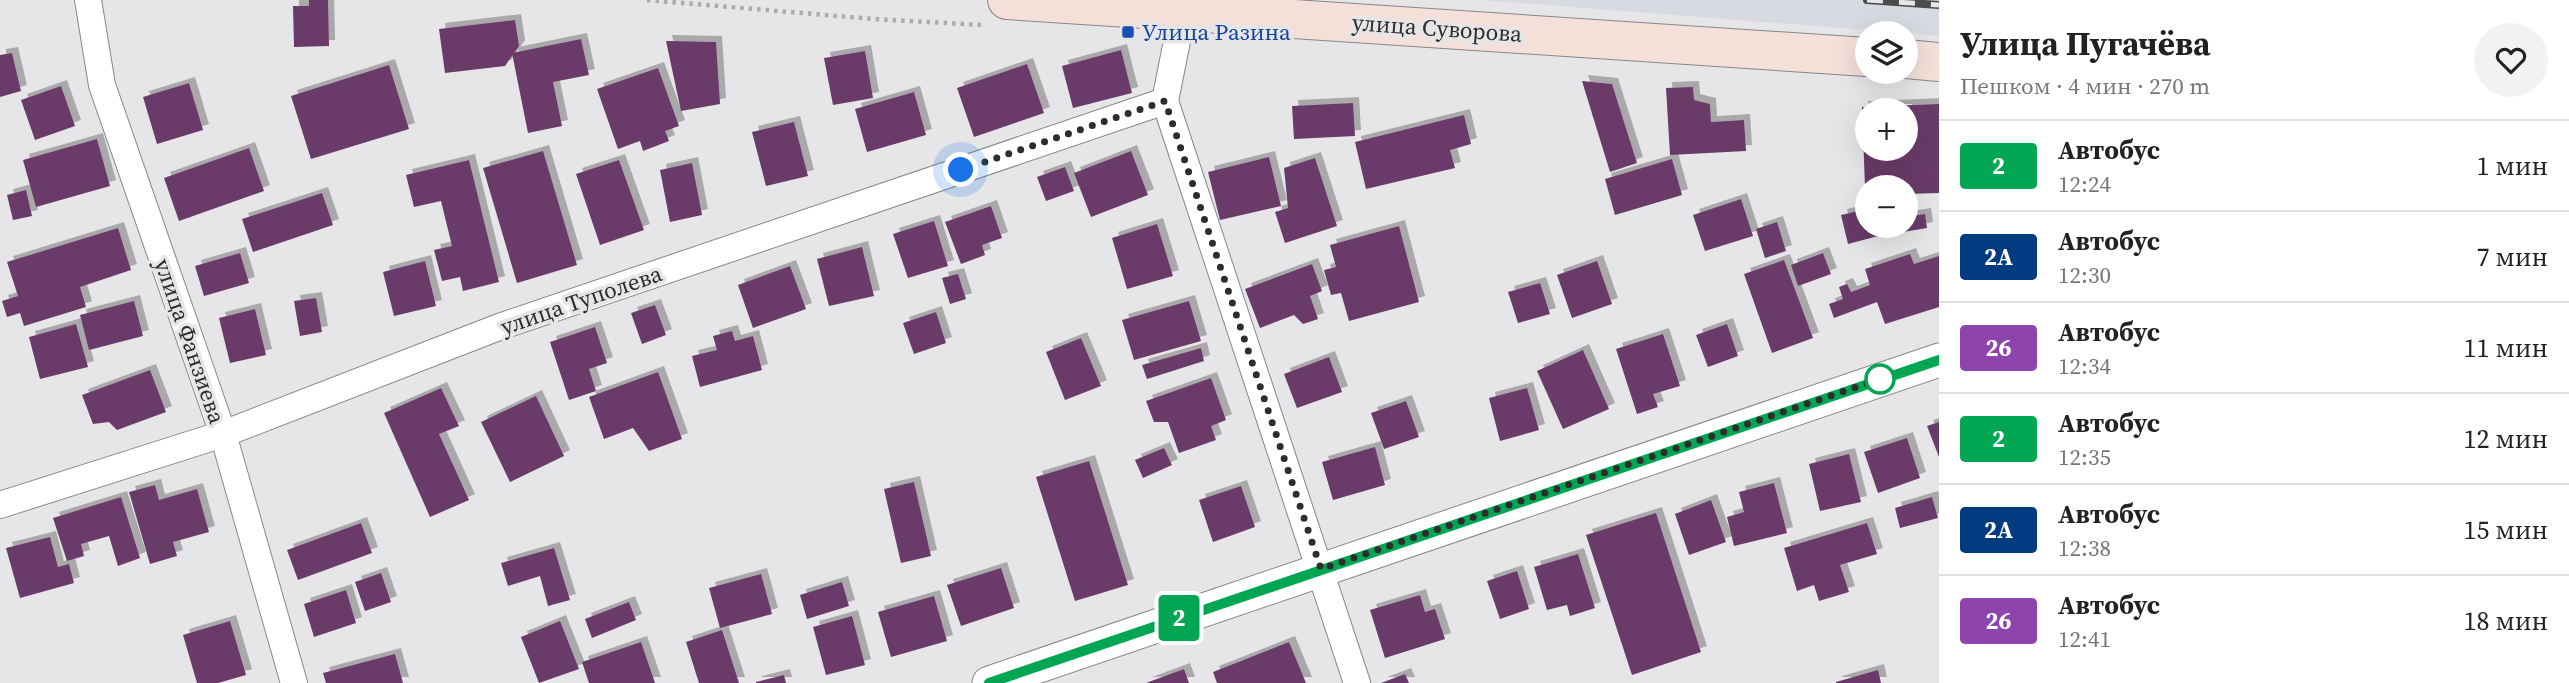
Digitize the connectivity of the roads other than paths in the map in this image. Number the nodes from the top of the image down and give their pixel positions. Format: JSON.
{"nodes":[{"id":1,"x":88,"y":0,"type":"edge"},
{"id":2,"x":1007,"y":0,"type":"edge"},
{"id":3,"x":1182,"y":11,"type":"junction"},
{"id":4,"x":1855,"y":56,"type":"edge"},
{"id":5,"x":1918,"y":60,"type":"edge"},
{"id":6,"x":1939,"y":61,"type":"edge"},
{"id":7,"x":1165,"y":101,"type":"junction"},
{"id":8,"x":1939,"y":360,"type":"edge"},
{"id":9,"x":222,"y":434,"type":"junction"},
{"id":10,"x":0,"y":505,"type":"edge"},
{"id":11,"x":1321,"y":569,"type":"junction"},
{"id":12,"x":294,"y":683,"type":"edge"},
{"id":13,"x":989,"y":683,"type":"edge"},
{"id":14,"x":1357,"y":683,"type":"edge"}],
"edges":[{"from":1,"to":9,"type":"street","name":"улица Фанзиева"},
{"from":2,"to":3,"type":"main road","name":"улица Суворова"},
{"from":3,"to":4,"type":"main road","name":"улица Суворова"},
{"from":3,"to":7,"type":"street"},
{"from":5,"to":6,"type":"main road"},
{"from":7,"to":9,"type":"street","name":"улица Туполева"},
{"from":7,"to":11,"type":"street"},
{"from":8,"to":11,"type":"street"},
{"from":9,"to":10,"type":"street","name":"улица Туполева"},
{"from":9,"to":12,"type":"street","name":"улица Фанзиева"},
{"from":11,"to":13,"type":"street"},
{"from":11,"to":14,"type":"street"}]}
